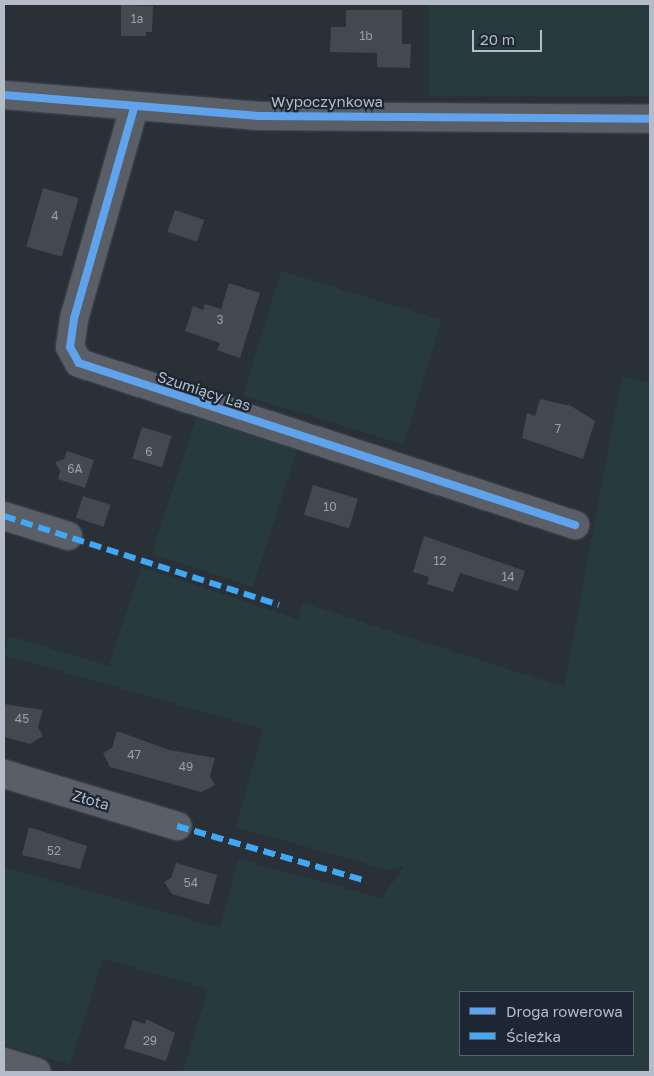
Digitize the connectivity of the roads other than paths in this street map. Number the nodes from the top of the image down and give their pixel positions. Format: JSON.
{"nodes":[{"id":1,"x":4,"y":95,"type":"edge"},
{"id":2,"x":134,"y":108,"type":"junction"},
{"id":3,"x":650,"y":119,"type":"edge"},
{"id":4,"x":4,"y":516,"type":"edge"},
{"id":5,"x":575,"y":525,"type":"dead end"},
{"id":6,"x":68,"y":536,"type":"dead end"},
{"id":7,"x":4,"y":774,"type":"edge"},
{"id":8,"x":178,"y":826,"type":"dead end"},
{"id":9,"x":4,"y":1062,"type":"edge"},
{"id":10,"x":37,"y":1072,"type":"edge"}],
"edges":[{"from":1,"to":2,"type":"street","name":"Wypoczynkowa"},
{"from":2,"to":3,"type":"street","name":"Wypoczynkowa"},
{"from":2,"to":5,"type":"street","name":"Szumiący Las"},
{"from":4,"to":6,"type":"street"},
{"from":7,"to":8,"type":"street","name":"Złota"},
{"from":9,"to":10,"type":"street"}]}
